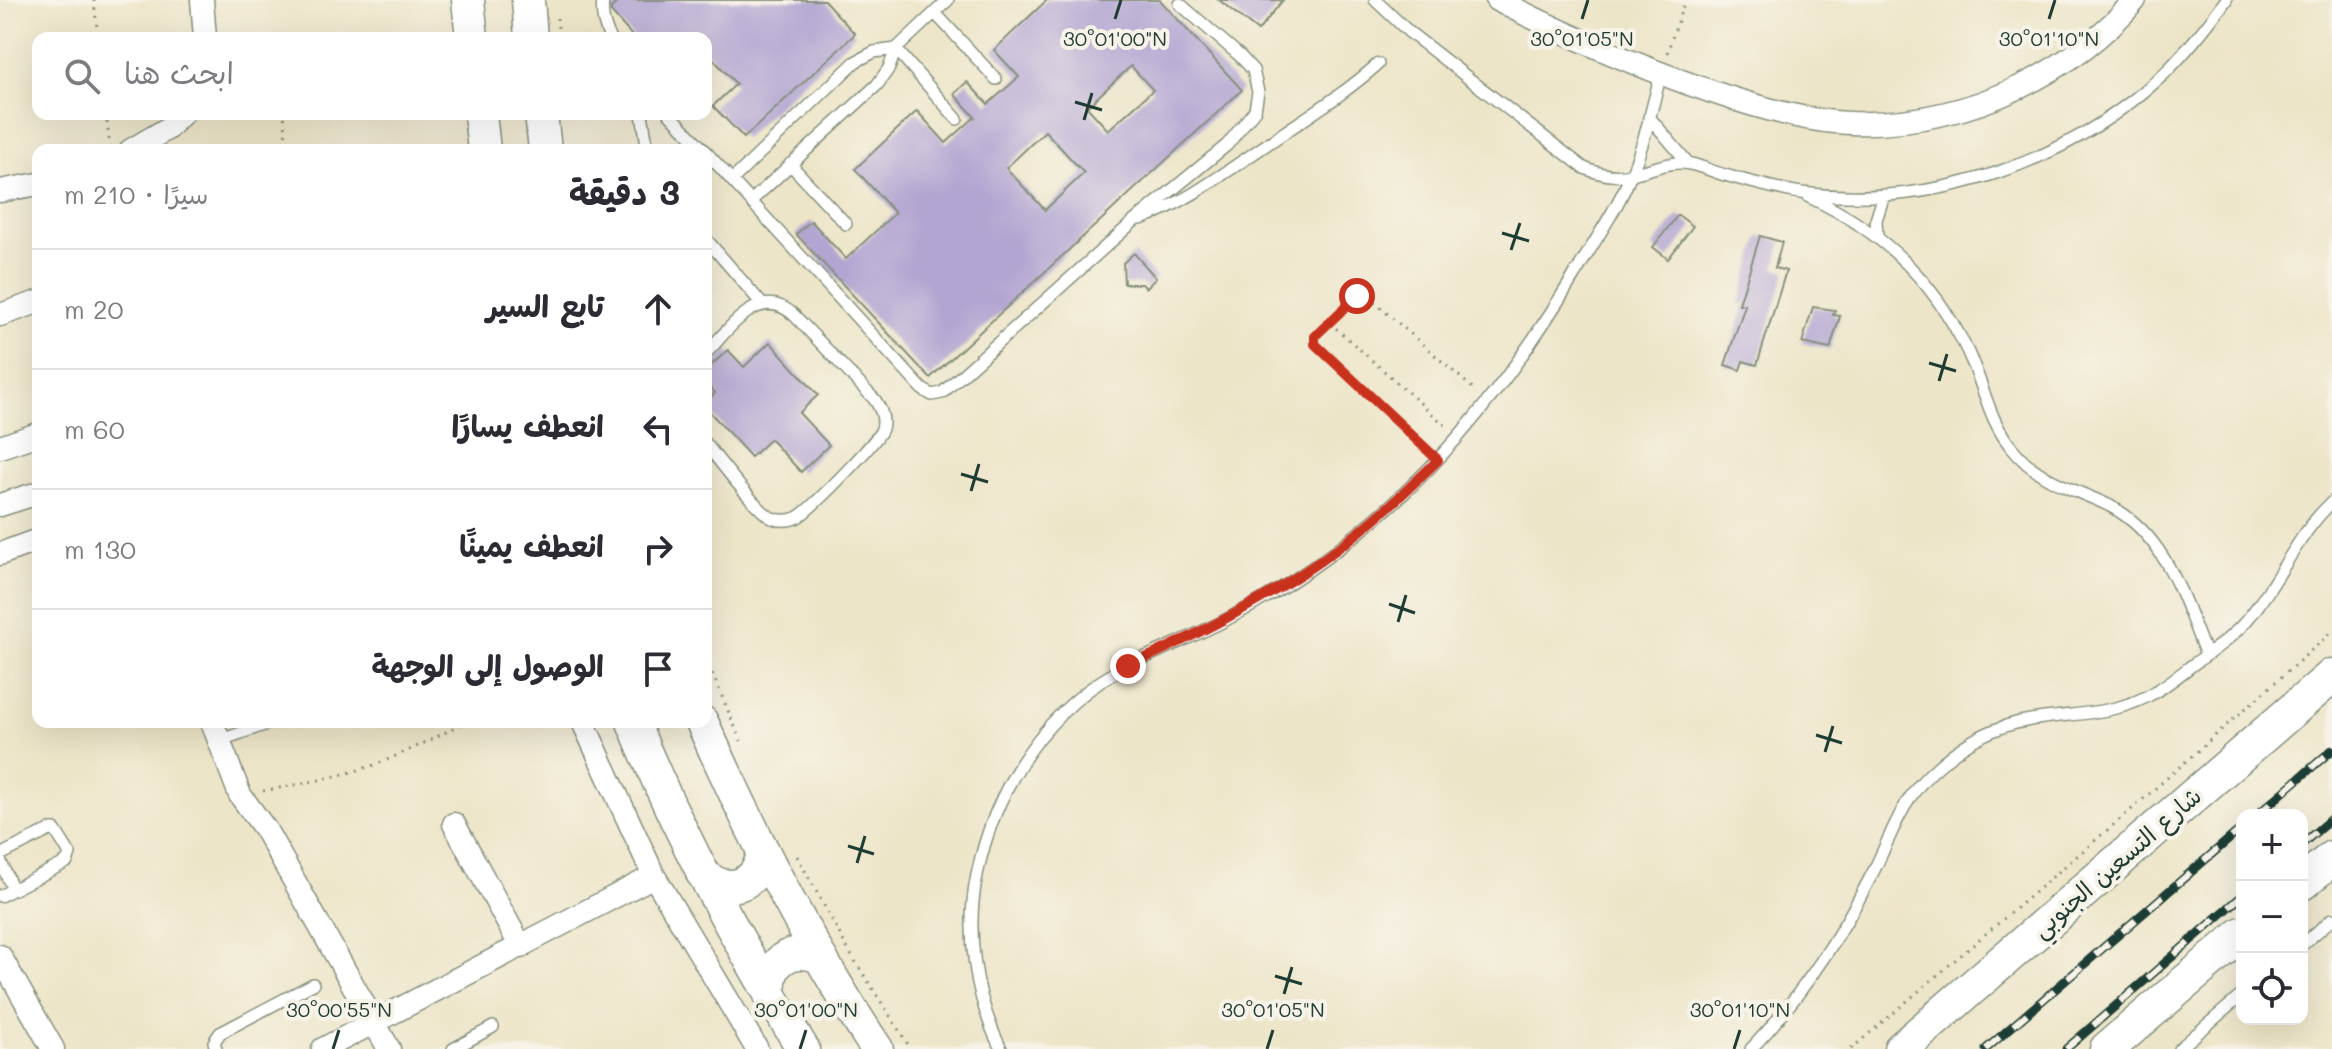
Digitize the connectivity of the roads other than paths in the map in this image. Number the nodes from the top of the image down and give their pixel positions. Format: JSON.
{"nodes":[{"id":1,"x":202,"y":0,"type":"edge"},
{"id":2,"x":468,"y":0,"type":"edge"},
{"id":3,"x":603,"y":0,"type":"edge"},
{"id":4,"x":948,"y":0,"type":"edge"},
{"id":5,"x":1375,"y":0,"type":"edge"},
{"id":6,"x":1497,"y":0,"type":"edge"},
{"id":7,"x":2135,"y":0,"type":"edge"},
{"id":8,"x":2226,"y":0,"type":"edge"},
{"id":9,"x":1180,"y":4,"type":"dead end"},
{"id":10,"x":542,"y":6,"type":"edge"},
{"id":11,"x":935,"y":13,"type":"junction"},
{"id":12,"x":205,"y":32,"type":"edge"},
{"id":13,"x":471,"y":32,"type":"edge"},
{"id":14,"x":533,"y":32,"type":"edge"},
{"id":15,"x":607,"y":32,"type":"edge"},
{"id":16,"x":896,"y":49,"type":"junction"},
{"id":17,"x":1378,"y":64,"type":"dead end"},
{"id":18,"x":1661,"y":73,"type":"junction"},
{"id":19,"x":996,"y":79,"type":"dead end"},
{"id":20,"x":1649,"y":117,"type":"junction"},
{"id":21,"x":957,"y":119,"type":"dead end"},
{"id":22,"x":176,"y":120,"type":"edge"},
{"id":23,"x":481,"y":120,"type":"edge"},
{"id":24,"x":542,"y":120,"type":"edge"},
{"id":25,"x":643,"y":120,"type":"edge"},
{"id":26,"x":676,"y":120,"type":"edge"},
{"id":27,"x":141,"y":144,"type":"edge"},
{"id":28,"x":483,"y":144,"type":"edge"},
{"id":29,"x":544,"y":144,"type":"edge"},
{"id":30,"x":647,"y":144,"type":"edge"},
{"id":31,"x":698,"y":144,"type":"edge"},
{"id":32,"x":712,"y":159,"type":"edge"},
{"id":33,"x":790,"y":164,"type":"junction"},
{"id":34,"x":1689,"y":164,"type":"junction"},
{"id":35,"x":1632,"y":174,"type":"junction"},
{"id":36,"x":732,"y":180,"type":"junction"},
{"id":37,"x":32,"y":185,"type":"edge"},
{"id":38,"x":0,"y":191,"type":"edge"},
{"id":39,"x":1800,"y":193,"type":"junction"},
{"id":40,"x":1884,"y":195,"type":"junction"},
{"id":41,"x":751,"y":201,"type":"junction"},
{"id":42,"x":1133,"y":222,"type":"junction"},
{"id":43,"x":846,"y":224,"type":"dead end"},
{"id":44,"x":1877,"y":236,"type":"junction"},
{"id":45,"x":712,"y":246,"type":"edge"},
{"id":46,"x":32,"y":304,"type":"edge"},
{"id":47,"x":762,"y":304,"type":"junction"},
{"id":48,"x":0,"y":315,"type":"edge"},
{"id":49,"x":712,"y":347,"type":"edge"},
{"id":50,"x":32,"y":436,"type":"edge"},
{"id":51,"x":0,"y":447,"type":"edge"},
{"id":52,"x":712,"y":451,"type":"edge"},
{"id":53,"x":32,"y":495,"type":"edge"},
{"id":54,"x":2332,"y":502,"type":"edge"},
{"id":55,"x":0,"y":505,"type":"edge"},
{"id":56,"x":32,"y":542,"type":"edge"},
{"id":57,"x":0,"y":554,"type":"edge"},
{"id":58,"x":2206,"y":655,"type":"junction"},
{"id":59,"x":2332,"y":676,"type":"edge"},
{"id":60,"x":586,"y":728,"type":"edge"},
{"id":61,"x":636,"y":728,"type":"edge"},
{"id":62,"x":706,"y":728,"type":"edge"},
{"id":63,"x":215,"y":731,"type":"edge"},
{"id":64,"x":454,"y":824,"type":"dead end"},
{"id":65,"x":778,"y":851,"type":"junction"},
{"id":66,"x":0,"y":857,"type":"edge"},
{"id":67,"x":2332,"y":858,"type":"edge"},
{"id":68,"x":702,"y":873,"type":"junction"},
{"id":69,"x":654,"y":876,"type":"junction"},
{"id":70,"x":2304,"y":881,"type":"edge"},
{"id":71,"x":13,"y":890,"type":"junction"},
{"id":72,"x":0,"y":896,"type":"edge"},
{"id":73,"x":2332,"y":919,"type":"edge"},
{"id":74,"x":2236,"y":939,"type":"edge"},
{"id":75,"x":2308,"y":940,"type":"edge"},
{"id":76,"x":521,"y":947,"type":"junction"},
{"id":77,"x":0,"y":956,"type":"edge"},
{"id":78,"x":821,"y":958,"type":"junction"},
{"id":79,"x":313,"y":984,"type":"dead end"},
{"id":80,"x":770,"y":995,"type":"junction"},
{"id":81,"x":2236,"y":1000,"type":"edge"},
{"id":82,"x":375,"y":1022,"type":"junction"},
{"id":83,"x":493,"y":1027,"type":"dead end"},
{"id":84,"x":53,"y":1049,"type":"edge"},
{"id":85,"x":216,"y":1049,"type":"edge"},
{"id":86,"x":323,"y":1049,"type":"edge"},
{"id":87,"x":389,"y":1049,"type":"edge"},
{"id":88,"x":453,"y":1049,"type":"edge"},
{"id":89,"x":757,"y":1049,"type":"edge"},
{"id":90,"x":803,"y":1049,"type":"edge"},
{"id":91,"x":877,"y":1049,"type":"edge"},
{"id":92,"x":1001,"y":1049,"type":"edge"},
{"id":93,"x":1751,"y":1049,"type":"edge"},
{"id":94,"x":1901,"y":1049,"type":"edge"},
{"id":95,"x":2107,"y":1049,"type":"edge"},
{"id":96,"x":2179,"y":1049,"type":"edge"}],
"edges":[{"from":1,"to":12,"type":"street"},
{"from":2,"to":13,"type":"main road"},
{"from":3,"to":15,"type":"lane"},
{"from":4,"to":11,"type":"lane"},
{"from":5,"to":35,"type":"lane"},
{"from":6,"to":18,"type":"street"},
{"from":7,"to":18,"type":"street"},
{"from":8,"to":40,"type":"lane"},
{"from":9,"to":42,"type":"lane"},
{"from":10,"to":14,"type":"main road"},
{"from":11,"to":16,"type":"lane"},
{"from":11,"to":19,"type":"lane"},
{"from":16,"to":21,"type":"lane"},
{"from":16,"to":33,"type":"lane"},
{"from":16,"to":36,"type":"lane"},
{"from":17,"to":42,"type":"lane"},
{"from":18,"to":20,"type":"lane"},
{"from":20,"to":34,"type":"lane"},
{"from":20,"to":35,"type":"lane"},
{"from":22,"to":27,"type":"street"},
{"from":23,"to":28,"type":"main road"},
{"from":24,"to":29,"type":"main road"},
{"from":25,"to":30,"type":"lane"},
{"from":26,"to":31,"type":"lane"},
{"from":32,"to":36,"type":"lane"},
{"from":33,"to":41,"type":"lane"},
{"from":33,"to":43,"type":"lane"},
{"from":34,"to":35,"type":"lane"},
{"from":34,"to":39,"type":"lane"},
{"from":35,"to":92,"type":"lane"},
{"from":36,"to":41,"type":"lane"},
{"from":37,"to":38,"type":"street"},
{"from":39,"to":40,"type":"lane"},
{"from":39,"to":44,"type":"lane"},
{"from":40,"to":44,"type":"lane"},
{"from":41,"to":42,"type":"lane"},
{"from":44,"to":58,"type":"lane"},
{"from":45,"to":47,"type":"lane"},
{"from":46,"to":48,"type":"street"},
{"from":47,"to":49,"type":"lane"},
{"from":47,"to":52,"type":"lane"},
{"from":50,"to":51,"type":"street"},
{"from":53,"to":55,"type":"street"},
{"from":54,"to":58,"type":"lane"},
{"from":56,"to":57,"type":"street"},
{"from":58,"to":93,"type":"lane"},
{"from":59,"to":94,"type":"main road","name":"شارع التسعين الجنوبي"},
{"from":60,"to":69,"type":"street"},
{"from":61,"to":68,"type":"main road"},
{"from":62,"to":65,"type":"main road"},
{"from":63,"to":82,"type":"street"},
{"from":64,"to":76,"type":"street"},
{"from":65,"to":68,"type":"main road"},
{"from":65,"to":78,"type":"main road"},
{"from":66,"to":71,"type":"lane"},
{"from":66,"to":71,"type":"lane"},
{"from":67,"to":70,"type":"main road"},
{"from":68,"to":80,"type":"main road"},
{"from":69,"to":76,"type":"street"},
{"from":69,"to":89,"type":"street"},
{"from":71,"to":72,"type":"lane"},
{"from":73,"to":75,"type":"lane"},
{"from":74,"to":95,"type":"main road"},
{"from":76,"to":82,"type":"street"},
{"from":77,"to":84,"type":"street"},
{"from":78,"to":80,"type":"main road"},
{"from":78,"to":91,"type":"main road"},
{"from":79,"to":85,"type":"lane"},
{"from":80,"to":90,"type":"main road"},
{"from":81,"to":96,"type":"lane"},
{"from":82,"to":86,"type":"street"},
{"from":82,"to":87,"type":"street"},
{"from":83,"to":88,"type":"lane"}]}
